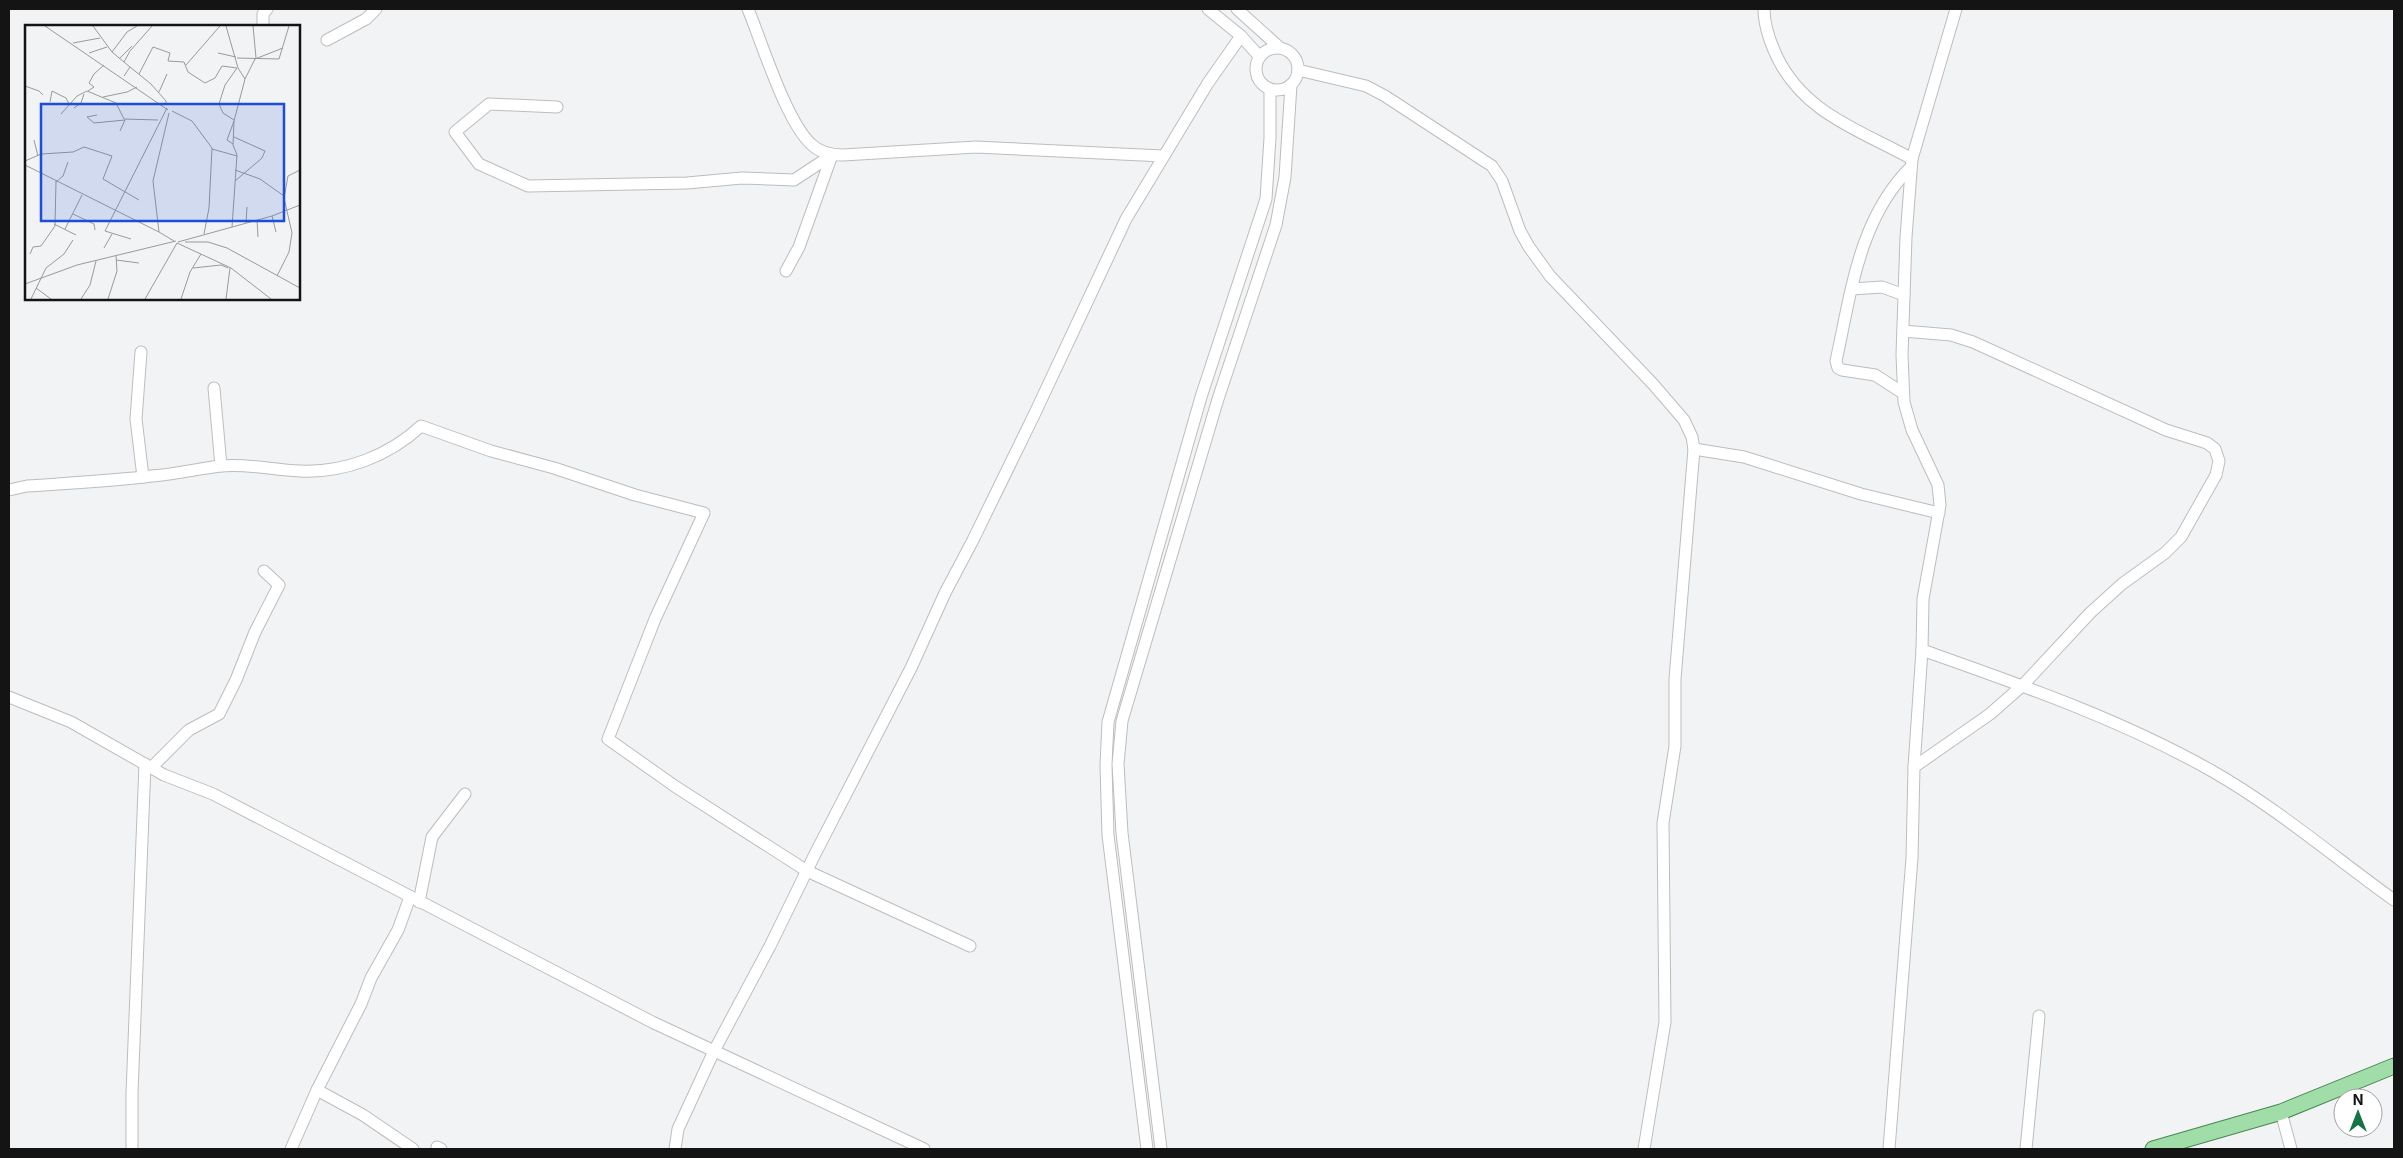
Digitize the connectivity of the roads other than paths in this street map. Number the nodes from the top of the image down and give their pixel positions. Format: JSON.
{"nodes":[{"id":1,"x":267,"y":9,"type":"edge"},
{"id":2,"x":376,"y":9,"type":"edge"},
{"id":3,"x":748,"y":9,"type":"edge"},
{"id":4,"x":1208,"y":9,"type":"edge"},
{"id":5,"x":1238,"y":9,"type":"edge"},
{"id":6,"x":1764,"y":9,"type":"edge"},
{"id":7,"x":1956,"y":9,"type":"edge"},
{"id":8,"x":263,"y":25,"type":"edge"},
{"id":9,"x":1241,"y":36,"type":"junction"},
{"id":10,"x":328,"y":40,"type":"dead end"},
{"id":11,"x":1279,"y":47,"type":"junction"},
{"id":12,"x":1259,"y":56,"type":"junction"},
{"id":13,"x":1298,"y":70,"type":"junction"},
{"id":14,"x":1291,"y":85,"type":"junction"},
{"id":15,"x":1270,"y":89,"type":"junction"},
{"id":16,"x":557,"y":108,"type":"dead end"},
{"id":17,"x":832,"y":155,"type":"junction"},
{"id":18,"x":1163,"y":156,"type":"junction"},
{"id":19,"x":1911,"y":163,"type":"junction"},
{"id":20,"x":786,"y":271,"type":"dead end"},
{"id":21,"x":1852,"y":289,"type":"junction"},
{"id":22,"x":1904,"y":296,"type":"junction"},
{"id":23,"x":1902,"y":330,"type":"junction"},
{"id":24,"x":141,"y":352,"type":"dead end"},
{"id":25,"x":214,"y":388,"type":"dead end"},
{"id":26,"x":1904,"y":393,"type":"junction"},
{"id":27,"x":1694,"y":449,"type":"junction"},
{"id":28,"x":221,"y":466,"type":"junction"},
{"id":29,"x":143,"y":477,"type":"junction"},
{"id":30,"x":9,"y":490,"type":"edge"},
{"id":31,"x":1939,"y":513,"type":"junction"},
{"id":32,"x":264,"y":571,"type":"dead end"},
{"id":33,"x":1922,"y":650,"type":"junction"},
{"id":34,"x":2023,"y":685,"type":"junction"},
{"id":35,"x":9,"y":697,"type":"edge"},
{"id":36,"x":148,"y":766,"type":"junction"},
{"id":37,"x":1914,"y":767,"type":"junction"},
{"id":38,"x":465,"y":794,"type":"dead end"},
{"id":39,"x":807,"y":871,"type":"junction"},
{"id":40,"x":414,"y":899,"type":"junction"},
{"id":41,"x":2394,"y":900,"type":"edge"},
{"id":42,"x":970,"y":946,"type":"dead end"},
{"id":43,"x":2039,"y":1016,"type":"dead end"},
{"id":44,"x":714,"y":1051,"type":"junction"},
{"id":45,"x":2394,"y":1066,"type":"edge"},
{"id":46,"x":317,"y":1090,"type":"junction"},
{"id":47,"x":2281,"y":1112,"type":"junction"},
{"id":48,"x":132,"y":1149,"type":"edge"},
{"id":49,"x":291,"y":1149,"type":"edge"},
{"id":50,"x":413,"y":1149,"type":"edge"},
{"id":51,"x":437,"y":1149,"type":"edge"},
{"id":52,"x":441,"y":1149,"type":"edge"},
{"id":53,"x":675,"y":1149,"type":"edge"},
{"id":54,"x":924,"y":1149,"type":"edge"},
{"id":55,"x":1147,"y":1149,"type":"edge"},
{"id":56,"x":1161,"y":1149,"type":"edge"},
{"id":57,"x":1644,"y":1149,"type":"edge"},
{"id":58,"x":1889,"y":1149,"type":"edge"},
{"id":59,"x":2026,"y":1149,"type":"edge"},
{"id":60,"x":2153,"y":1149,"type":"edge"},
{"id":61,"x":2291,"y":1149,"type":"edge"}],
"edges":[{"from":1,"to":8,"type":"street"},
{"from":2,"to":10,"type":"street"},
{"from":3,"to":17,"type":"street"},
{"from":4,"to":9,"type":"street"},
{"from":5,"to":11,"type":"street"},
{"from":6,"to":19,"type":"street"},
{"from":7,"to":19,"type":"street"},
{"from":9,"to":12,"type":"street"},
{"from":9,"to":18,"type":"street"},
{"from":11,"to":12,"type":"street"},
{"from":11,"to":13,"type":"street"},
{"from":12,"to":15,"type":"street"},
{"from":13,"to":14,"type":"street"},
{"from":13,"to":27,"type":"street"},
{"from":14,"to":15,"type":"street"},
{"from":14,"to":56,"type":"street"},
{"from":15,"to":55,"type":"street"},
{"from":16,"to":17,"type":"street"},
{"from":17,"to":18,"type":"street"},
{"from":17,"to":20,"type":"street"},
{"from":18,"to":39,"type":"street"},
{"from":19,"to":21,"type":"street"},
{"from":19,"to":22,"type":"street"},
{"from":21,"to":22,"type":"street"},
{"from":21,"to":26,"type":"street"},
{"from":22,"to":23,"type":"street"},
{"from":23,"to":26,"type":"street"},
{"from":23,"to":34,"type":"street"},
{"from":24,"to":29,"type":"street"},
{"from":25,"to":28,"type":"street"},
{"from":26,"to":31,"type":"street"},
{"from":27,"to":31,"type":"street"},
{"from":27,"to":57,"type":"street"},
{"from":28,"to":29,"type":"street"},
{"from":28,"to":39,"type":"street"},
{"from":29,"to":30,"type":"street"},
{"from":31,"to":33,"type":"street"},
{"from":32,"to":36,"type":"street"},
{"from":33,"to":34,"type":"street"},
{"from":33,"to":37,"type":"street"},
{"from":34,"to":37,"type":"street"},
{"from":34,"to":41,"type":"street"},
{"from":35,"to":36,"type":"street"},
{"from":36,"to":40,"type":"street"},
{"from":36,"to":48,"type":"street"},
{"from":37,"to":58,"type":"street"},
{"from":38,"to":40,"type":"street"},
{"from":39,"to":42,"type":"street"},
{"from":39,"to":44,"type":"street"},
{"from":40,"to":44,"type":"street"},
{"from":40,"to":46,"type":"street"},
{"from":43,"to":59,"type":"street"},
{"from":44,"to":53,"type":"street"},
{"from":44,"to":54,"type":"street"},
{"from":45,"to":47,"type":"main road"},
{"from":46,"to":49,"type":"street"},
{"from":46,"to":50,"type":"street"},
{"from":47,"to":60,"type":"main road"},
{"from":47,"to":61,"type":"street"},
{"from":51,"to":52,"type":"street"}]}
